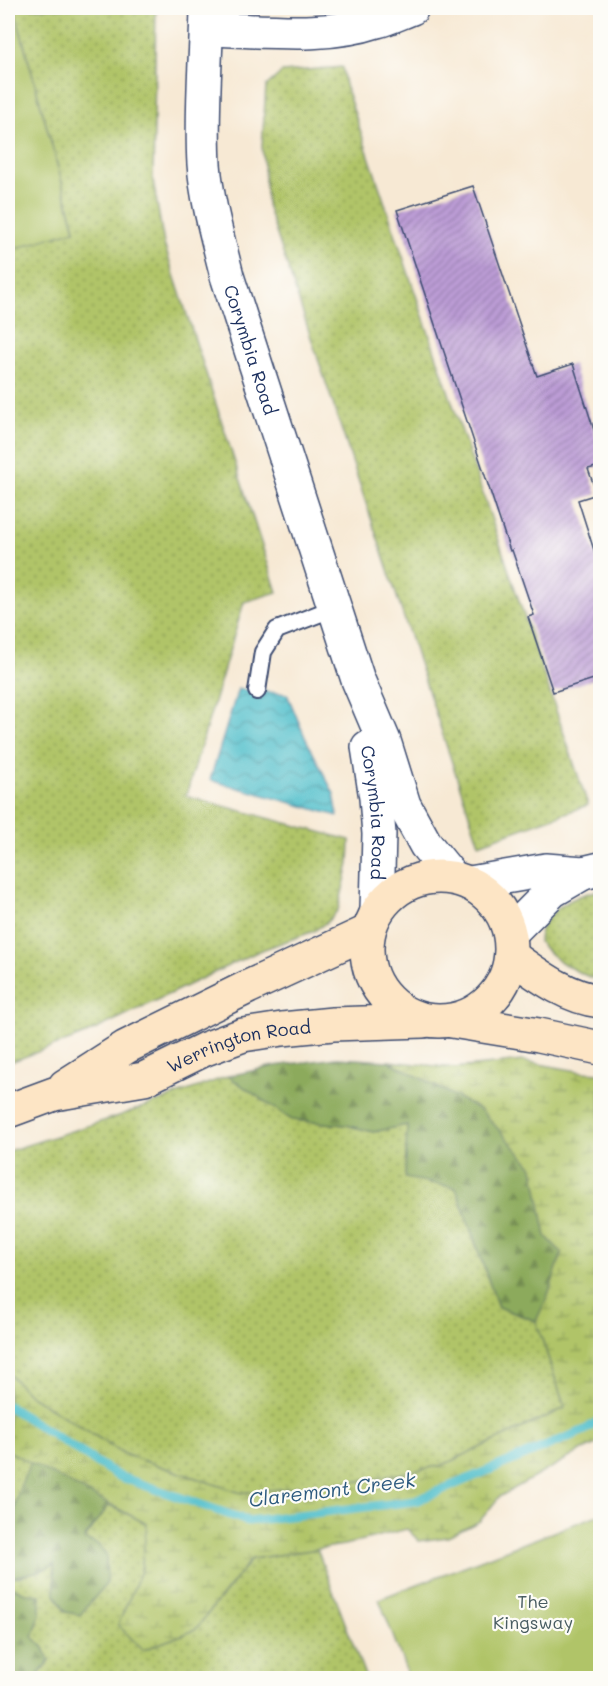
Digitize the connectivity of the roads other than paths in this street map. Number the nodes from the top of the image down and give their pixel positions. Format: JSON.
{"nodes":[{"id":1,"x":412,"y":8,"type":"edge"},
{"id":2,"x":207,"y":18,"type":"edge"},
{"id":3,"x":334,"y":608,"type":"junction"},
{"id":4,"x":358,"y":680,"type":"junction"},
{"id":5,"x":257,"y":691,"type":"dead end"},
{"id":6,"x":592,"y":871,"type":"edge"},
{"id":7,"x":461,"y":880,"type":"junction"},
{"id":8,"x":372,"y":921,"type":"junction"},
{"id":9,"x":510,"y":944,"type":"junction"},
{"id":10,"x":600,"y":1001,"type":"edge"},
{"id":11,"x":440,"y":1021,"type":"junction"},
{"id":12,"x":600,"y":1048,"type":"edge"},
{"id":13,"x":54,"y":1094,"type":"junction"},
{"id":14,"x":8,"y":1111,"type":"edge"}],
"edges":[{"from":1,"to":2,"type":"street"},
{"from":2,"to":3,"type":"street","name":"Corymbia Road"},
{"from":3,"to":4,"type":"street","name":"Corymbia Road"},
{"from":3,"to":5,"type":"lane"},
{"from":4,"to":7,"type":"street","name":"Corymbia Road"},
{"from":4,"to":8,"type":"street","name":"Corymbia Road"},
{"from":6,"to":7,"type":"street"},
{"from":6,"to":9,"type":"street"},
{"from":7,"to":8,"type":"main road"},
{"from":7,"to":9,"type":"main road"},
{"from":8,"to":11,"type":"main road"},
{"from":8,"to":13,"type":"main road","name":"Werrington Road"},
{"from":9,"to":10,"type":"main road"},
{"from":9,"to":11,"type":"main road"},
{"from":11,"to":12,"type":"main road","name":"Werrington Road"},
{"from":11,"to":13,"type":"main road","name":"Werrington Road"},
{"from":13,"to":14,"type":"main road","name":"Werrington Road"}]}
